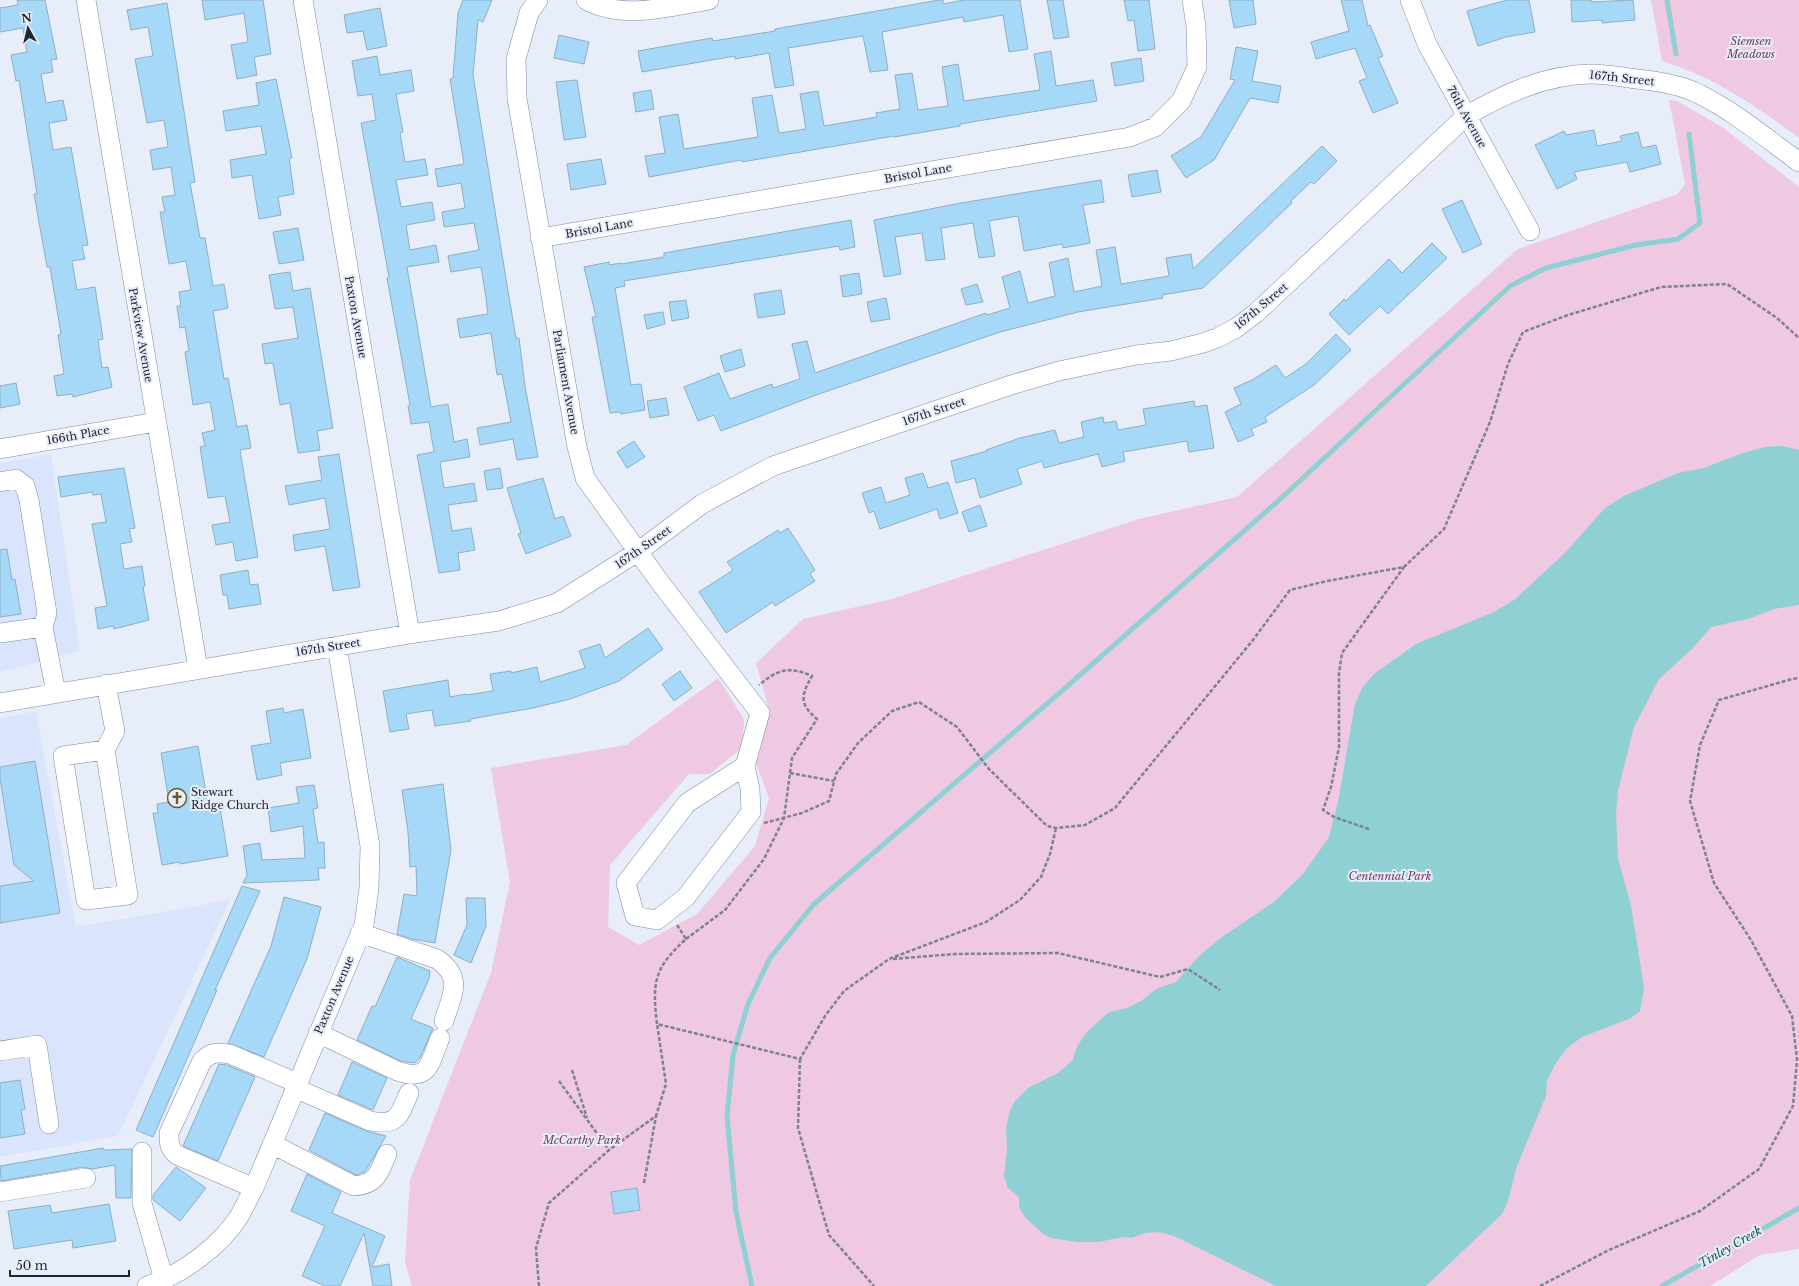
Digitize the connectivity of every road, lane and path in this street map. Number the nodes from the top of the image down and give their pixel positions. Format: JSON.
{"nodes":[{"id":1,"x":86,"y":0,"type":"edge"},
{"id":2,"x":303,"y":0,"type":"edge"},
{"id":3,"x":538,"y":0,"type":"edge"},
{"id":4,"x":586,"y":0,"type":"edge"},
{"id":5,"x":709,"y":0,"type":"edge"},
{"id":6,"x":1192,"y":0,"type":"edge"},
{"id":7,"x":1410,"y":0,"type":"edge"},
{"id":8,"x":1466,"y":116,"type":"junction"},
{"id":9,"x":1799,"y":162,"type":"edge"},
{"id":10,"x":1530,"y":231,"type":"dead end"},
{"id":11,"x":540,"y":238,"type":"junction"},
{"id":12,"x":1799,"y":338,"type":"edge"},
{"id":13,"x":156,"y":422,"type":"junction"},
{"id":14,"x":0,"y":449,"type":"edge"},
{"id":15,"x":0,"y":482,"type":"edge"},
{"id":16,"x":639,"y":552,"type":"junction"},
{"id":17,"x":1404,"y":567,"type":"junction"},
{"id":18,"x":43,"y":627,"type":"junction"},
{"id":19,"x":0,"y":633,"type":"edge"},
{"id":20,"x":410,"y":634,"type":"junction"},
{"id":21,"x":337,"y":646,"type":"junction"},
{"id":22,"x":198,"y":669,"type":"junction"},
{"id":23,"x":1799,"y":678,"type":"edge"},
{"id":24,"x":106,"y":684,"type":"junction"},
{"id":25,"x":756,"y":688,"type":"dead end"},
{"id":26,"x":56,"y":693,"type":"junction"},
{"id":27,"x":0,"y":703,"type":"edge"},
{"id":28,"x":105,"y":750,"type":"junction"},
{"id":29,"x":745,"y":766,"type":"junction"},
{"id":30,"x":790,"y":773,"type":"junction"},
{"id":31,"x":834,"y":781,"type":"junction"},
{"id":32,"x":751,"y":812,"type":"junction"},
{"id":33,"x":784,"y":818,"type":"junction"},
{"id":34,"x":1056,"y":828,"type":"junction"},
{"id":35,"x":1369,"y":829,"type":"dead end"},
{"id":36,"x":667,"y":912,"type":"junction"},
{"id":37,"x":360,"y":933,"type":"junction"},
{"id":38,"x":686,"y":939,"type":"junction"},
{"id":39,"x":889,"y":959,"type":"junction"},
{"id":40,"x":1220,"y":990,"type":"dead end"},
{"id":41,"x":657,"y":1024,"type":"junction"},
{"id":42,"x":318,"y":1033,"type":"junction"},
{"id":43,"x":0,"y":1051,"type":"edge"},
{"id":44,"x":800,"y":1059,"type":"junction"},
{"id":45,"x":572,"y":1070,"type":"dead end"},
{"id":46,"x":559,"y":1082,"type":"dead end"},
{"id":47,"x":296,"y":1085,"type":"junction"},
{"id":48,"x":409,"y":1093,"type":"dead end"},
{"id":49,"x":656,"y":1116,"type":"junction"},
{"id":50,"x":587,"y":1120,"type":"junction"},
{"id":51,"x":49,"y":1124,"type":"dead end"},
{"id":52,"x":272,"y":1144,"type":"junction"},
{"id":53,"x":609,"y":1150,"type":"junction"},
{"id":54,"x":142,"y":1152,"type":"dead end"},
{"id":55,"x":387,"y":1154,"type":"dead end"},
{"id":56,"x":86,"y":1178,"type":"dead end"},
{"id":57,"x":644,"y":1183,"type":"dead end"},
{"id":58,"x":254,"y":1188,"type":"junction"},
{"id":59,"x":0,"y":1192,"type":"edge"},
{"id":60,"x":184,"y":1278,"type":"edge"},
{"id":61,"x":164,"y":1280,"type":"junction"},
{"id":62,"x":146,"y":1286,"type":"edge"},
{"id":63,"x":540,"y":1286,"type":"edge"},
{"id":64,"x":874,"y":1286,"type":"edge"},
{"id":65,"x":1540,"y":1286,"type":"edge"}],
"edges":[{"from":1,"to":13,"type":"street","name":"Parkview Avenue"},
{"from":2,"to":20,"type":"street","name":"Paxton Avenue"},
{"from":3,"to":11,"type":"street","name":"Parliament Avenue"},
{"from":4,"to":5,"type":"street"},
{"from":6,"to":11,"type":"street","name":"Bristol Lane"},
{"from":7,"to":8,"type":"street","name":"76th Avenue"},
{"from":8,"to":9,"type":"street","name":"167th Street"},
{"from":8,"to":10,"type":"street","name":"76th Avenue"},
{"from":8,"to":16,"type":"street","name":"167th Street"},
{"from":11,"to":16,"type":"street","name":"Parliament Avenue"},
{"from":12,"to":17,"type":"path"},
{"from":13,"to":14,"type":"street","name":"166th Place"},
{"from":13,"to":22,"type":"street","name":"Parkview Avenue"},
{"from":15,"to":18,"type":"street"},
{"from":16,"to":20,"type":"street","name":"167th Street"},
{"from":16,"to":29,"type":"street","name":"Parliament Avenue"},
{"from":17,"to":34,"type":"path"},
{"from":17,"to":35,"type":"path"},
{"from":18,"to":19,"type":"street"},
{"from":18,"to":26,"type":"street"},
{"from":20,"to":21,"type":"street","name":"167th Street"},
{"from":21,"to":22,"type":"street","name":"167th Street"},
{"from":21,"to":37,"type":"street","name":"Paxton Avenue"},
{"from":22,"to":24,"type":"street","name":"167th Street"},
{"from":23,"to":65,"type":"path"},
{"from":24,"to":26,"type":"street","name":"167th Street"},
{"from":24,"to":28,"type":"street"},
{"from":25,"to":30,"type":"path"},
{"from":26,"to":27,"type":"street","name":"167th Street"},
{"from":28,"to":28,"type":"street"},
{"from":29,"to":32,"type":"street"},
{"from":29,"to":36,"type":"street"},
{"from":30,"to":31,"type":"path"},
{"from":30,"to":33,"type":"path"},
{"from":31,"to":33,"type":"path"},
{"from":31,"to":34,"type":"path"},
{"from":32,"to":33,"type":"path"},
{"from":32,"to":36,"type":"street"},
{"from":33,"to":38,"type":"path"},
{"from":34,"to":39,"type":"path"},
{"from":36,"to":38,"type":"path"},
{"from":37,"to":42,"type":"street","name":"Paxton Avenue"},
{"from":37,"to":42,"type":"street"},
{"from":38,"to":41,"type":"path"},
{"from":39,"to":40,"type":"path"},
{"from":39,"to":44,"type":"path"},
{"from":41,"to":44,"type":"path"},
{"from":41,"to":49,"type":"path"},
{"from":42,"to":47,"type":"street","name":"Paxton Avenue"},
{"from":43,"to":51,"type":"street"},
{"from":44,"to":64,"type":"path"},
{"from":45,"to":50,"type":"path"},
{"from":46,"to":50,"type":"path"},
{"from":47,"to":48,"type":"street"},
{"from":47,"to":52,"type":"street","name":"Paxton Avenue"},
{"from":47,"to":58,"type":"street"},
{"from":49,"to":53,"type":"path"},
{"from":49,"to":57,"type":"path"},
{"from":50,"to":53,"type":"path"},
{"from":52,"to":55,"type":"street"},
{"from":52,"to":58,"type":"street","name":"Paxton Avenue"},
{"from":53,"to":63,"type":"path"},
{"from":54,"to":61,"type":"street"},
{"from":56,"to":59,"type":"street"},
{"from":58,"to":60,"type":"street","name":"Paxton Avenue"},
{"from":60,"to":61,"type":"street","name":"Paxton Avenue"},
{"from":61,"to":62,"type":"street","name":"Paxton Avenue"}]}
